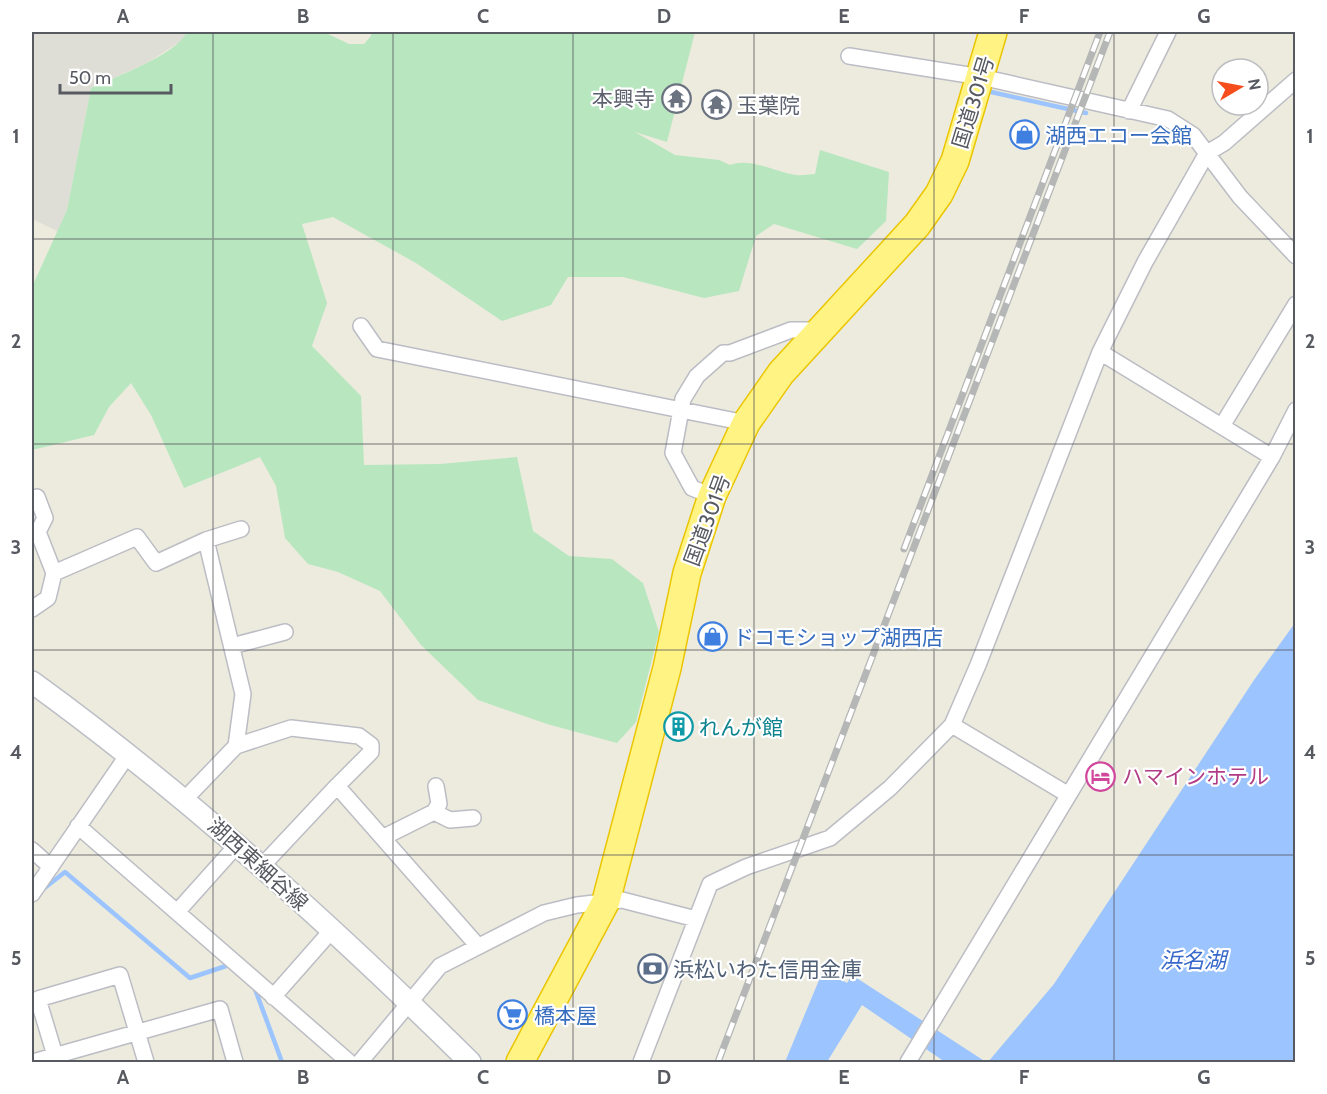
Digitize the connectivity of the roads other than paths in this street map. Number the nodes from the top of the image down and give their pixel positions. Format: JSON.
{"nodes":[{"id":1,"x":993,"y":32,"type":"edge"},
{"id":2,"x":1168,"y":32,"type":"edge"},
{"id":3,"x":849,"y":56,"type":"dead end"},
{"id":4,"x":981,"y":77,"type":"junction"},
{"id":5,"x":1296,"y":80,"type":"edge"},
{"id":6,"x":1129,"y":111,"type":"junction"},
{"id":7,"x":1208,"y":153,"type":"junction"},
{"id":8,"x":1296,"y":256,"type":"edge"},
{"id":9,"x":1296,"y":304,"type":"edge"},
{"id":10,"x":361,"y":326,"type":"dead end"},
{"id":11,"x":818,"y":330,"type":"junction"},
{"id":12,"x":1100,"y":352,"type":"junction"},
{"id":13,"x":681,"y":410,"type":"junction"},
{"id":14,"x":1296,"y":410,"type":"edge"},
{"id":15,"x":746,"y":423,"type":"junction"},
{"id":16,"x":1222,"y":426,"type":"junction"},
{"id":17,"x":1272,"y":457,"type":"junction"},
{"id":18,"x":37,"y":496,"type":"dead end"},
{"id":19,"x":712,"y":496,"type":"junction"},
{"id":20,"x":241,"y":529,"type":"dead end"},
{"id":21,"x":206,"y":540,"type":"junction"},
{"id":22,"x":54,"y":573,"type":"junction"},
{"id":23,"x":32,"y":609,"type":"edge"},
{"id":24,"x":285,"y":632,"type":"dead end"},
{"id":25,"x":232,"y":646,"type":"junction"},
{"id":26,"x":32,"y":682,"type":"edge"},
{"id":27,"x":952,"y":725,"type":"junction"},
{"id":28,"x":236,"y":746,"type":"junction"},
{"id":29,"x":128,"y":756,"type":"junction"},
{"id":30,"x":337,"y":786,"type":"junction"},
{"id":31,"x":436,"y":786,"type":"dead end"},
{"id":32,"x":1067,"y":794,"type":"junction"},
{"id":33,"x":185,"y":799,"type":"junction"},
{"id":34,"x":434,"y":812,"type":"junction"},
{"id":35,"x":473,"y":818,"type":"dead end"},
{"id":36,"x":78,"y":826,"type":"junction"},
{"id":37,"x":384,"y":837,"type":"junction"},
{"id":38,"x":237,"y":845,"type":"junction"},
{"id":39,"x":32,"y":850,"type":"edge"},
{"id":40,"x":51,"y":867,"type":"junction"},
{"id":41,"x":261,"y":867,"type":"junction"},
{"id":42,"x":32,"y":894,"type":"edge"},
{"id":43,"x":606,"y":901,"type":"junction"},
{"id":44,"x":177,"y":912,"type":"junction"},
{"id":45,"x":696,"y":919,"type":"junction"},
{"id":46,"x":332,"y":930,"type":"junction"},
{"id":47,"x":477,"y":945,"type":"junction"},
{"id":48,"x":273,"y":997,"type":"junction"},
{"id":49,"x":411,"y":1004,"type":"junction"},
{"id":50,"x":138,"y":1034,"type":"junction"},
{"id":51,"x":56,"y":1059,"type":"edge"},
{"id":52,"x":33,"y":1062,"type":"edge"},
{"id":53,"x":146,"y":1062,"type":"edge"},
{"id":54,"x":235,"y":1062,"type":"edge"},
{"id":55,"x":349,"y":1062,"type":"edge"},
{"id":56,"x":360,"y":1062,"type":"edge"},
{"id":57,"x":470,"y":1062,"type":"edge"},
{"id":58,"x":520,"y":1062,"type":"edge"},
{"id":59,"x":640,"y":1062,"type":"edge"},
{"id":60,"x":908,"y":1062,"type":"edge"}],
"edges":[{"from":1,"to":4,"type":"highway","name":"国道301号"},
{"from":2,"to":6,"type":"street"},
{"from":3,"to":4,"type":"street"},
{"from":4,"to":6,"type":"street"},
{"from":4,"to":11,"type":"highway","name":"国道301号"},
{"from":5,"to":7,"type":"street"},
{"from":6,"to":7,"type":"street"},
{"from":7,"to":8,"type":"street"},
{"from":7,"to":12,"type":"street"},
{"from":9,"to":16,"type":"street"},
{"from":10,"to":13,"type":"street"},
{"from":11,"to":13,"type":"street"},
{"from":11,"to":15,"type":"highway","name":"国道301号"},
{"from":12,"to":16,"type":"street"},
{"from":12,"to":27,"type":"street"},
{"from":13,"to":15,"type":"street"},
{"from":13,"to":19,"type":"street"},
{"from":14,"to":17,"type":"street"},
{"from":15,"to":19,"type":"highway","name":"国道301号"},
{"from":16,"to":17,"type":"street"},
{"from":17,"to":32,"type":"street"},
{"from":18,"to":22,"type":"street"},
{"from":19,"to":43,"type":"highway","name":"国道301号"},
{"from":20,"to":21,"type":"street"},
{"from":21,"to":22,"type":"street"},
{"from":21,"to":25,"type":"street"},
{"from":22,"to":23,"type":"street"},
{"from":24,"to":25,"type":"street"},
{"from":25,"to":28,"type":"street"},
{"from":26,"to":29,"type":"main road","name":"湖西東細谷線"},
{"from":27,"to":32,"type":"street"},
{"from":27,"to":45,"type":"street"},
{"from":28,"to":30,"type":"street"},
{"from":28,"to":33,"type":"street"},
{"from":29,"to":33,"type":"main road","name":"湖西東細谷線"},
{"from":29,"to":36,"type":"street"},
{"from":30,"to":37,"type":"street"},
{"from":30,"to":41,"type":"street"},
{"from":31,"to":34,"type":"street"},
{"from":32,"to":60,"type":"street"},
{"from":33,"to":38,"type":"main road","name":"湖西東細谷線"},
{"from":34,"to":35,"type":"street"},
{"from":34,"to":37,"type":"street"},
{"from":36,"to":40,"type":"street"},
{"from":36,"to":44,"type":"street"},
{"from":37,"to":47,"type":"street"},
{"from":38,"to":41,"type":"main road","name":"湖西東細谷線"},
{"from":38,"to":44,"type":"street"},
{"from":39,"to":40,"type":"street"},
{"from":40,"to":42,"type":"street"},
{"from":41,"to":46,"type":"main road","name":"湖西東細谷線"},
{"from":43,"to":45,"type":"street"},
{"from":43,"to":47,"type":"street"},
{"from":43,"to":58,"type":"highway","name":"国道301号"},
{"from":44,"to":48,"type":"street"},
{"from":45,"to":59,"type":"street"},
{"from":46,"to":48,"type":"street"},
{"from":46,"to":49,"type":"main road","name":"湖西東細谷線"},
{"from":47,"to":49,"type":"street"},
{"from":48,"to":55,"type":"street"},
{"from":49,"to":56,"type":"street"},
{"from":49,"to":57,"type":"main road","name":"湖西東細谷線"},
{"from":50,"to":51,"type":"street"},
{"from":50,"to":51,"type":"street"},
{"from":50,"to":53,"type":"street"},
{"from":50,"to":54,"type":"street"},
{"from":51,"to":52,"type":"street"}]}
